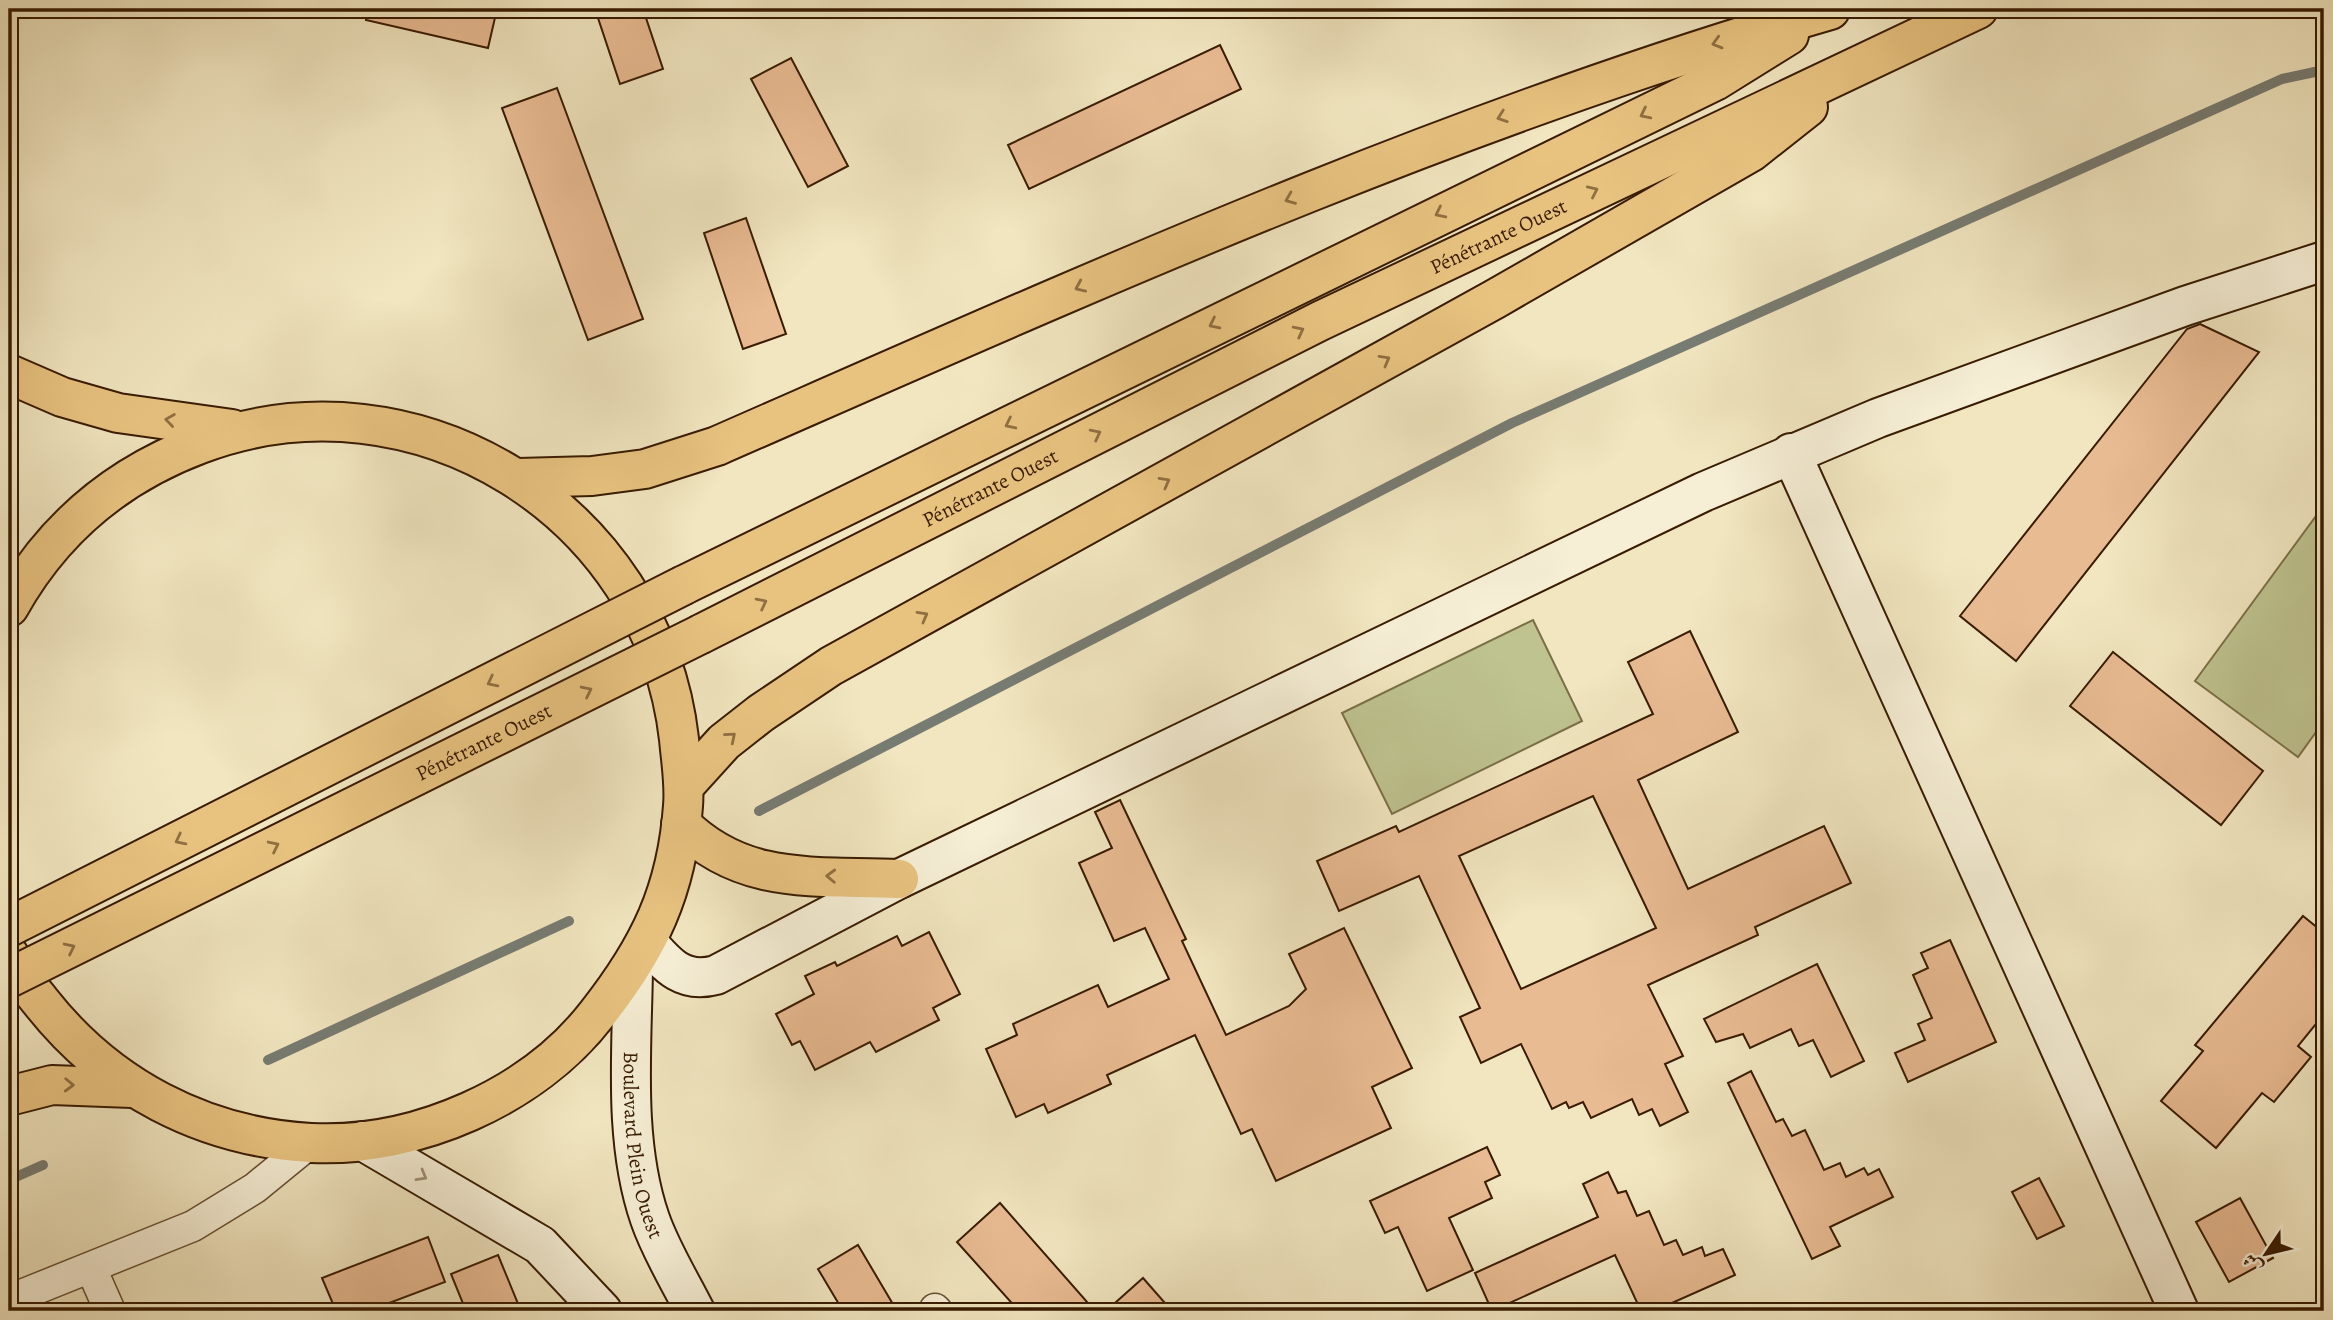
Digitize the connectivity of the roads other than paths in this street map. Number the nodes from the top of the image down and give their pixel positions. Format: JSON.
{"nodes":[{"id":1,"x":1831,"y":9,"type":"edge"},
{"id":2,"x":1978,"y":9,"type":"edge"},
{"id":3,"x":1863,"y":63,"type":"junction"},
{"id":4,"x":2324,"y":261,"type":"edge"},
{"id":5,"x":9,"y":374,"type":"edge"},
{"id":6,"x":238,"y":429,"type":"junction"},
{"id":7,"x":1791,"y":453,"type":"junction"},
{"id":8,"x":519,"y":478,"type":"junction"},
{"id":9,"x":9,"y":607,"type":"edge"},
{"id":10,"x":684,"y":786,"type":"junction"},
{"id":11,"x":681,"y":824,"type":"junction"},
{"id":12,"x":900,"y":879,"type":"junction"},
{"id":13,"x":9,"y":927,"type":"edge"},
{"id":14,"x":9,"y":955,"type":"edge"},
{"id":15,"x":640,"y":955,"type":"junction"},
{"id":16,"x":9,"y":978,"type":"edge"},
{"id":17,"x":132,"y":1088,"type":"junction"},
{"id":18,"x":9,"y":1096,"type":"edge"},
{"id":19,"x":363,"y":1141,"type":"junction"},
{"id":20,"x":310,"y":1143,"type":"junction"},
{"id":21,"x":91,"y":1268,"type":"junction"},
{"id":22,"x":9,"y":1300,"type":"edge"},
{"id":23,"x":110,"y":1311,"type":"edge"},
{"id":24,"x":602,"y":1311,"type":"edge"},
{"id":25,"x":695,"y":1311,"type":"edge"},
{"id":26,"x":2179,"y":1311,"type":"edge"}],
"edges":[{"from":1,"to":8,"type":"main road","one_way":true},
{"from":1,"to":13,"type":"main road","one_way":true,"bridge":true},
{"from":2,"to":3,"type":"main road","name":"Pénétrante Ouest"},
{"from":10,"to":3,"type":"main road","one_way":true},
{"from":16,"to":3,"type":"main road","name":"Pénétrante Ouest","one_way":true,"bridge":true},
{"from":4,"to":7,"type":"street"},
{"from":6,"to":5,"type":"main road","one_way":true},
{"from":6,"to":8,"type":"main road"},
{"from":6,"to":9,"type":"main road"},
{"from":7,"to":12,"type":"street"},
{"from":7,"to":26,"type":"street"},
{"from":8,"to":10,"type":"main road"},
{"from":10,"to":11,"type":"main road"},
{"from":12,"to":11,"type":"main road","one_way":true},
{"from":11,"to":15,"type":"main road"},
{"from":12,"to":15,"type":"street"},
{"from":14,"to":17,"type":"main road"},
{"from":15,"to":19,"type":"main road"},
{"from":15,"to":25,"type":"street","name":"Boulevard Plein Ouest"},
{"from":18,"to":17,"type":"main road","one_way":true},
{"from":17,"to":20,"type":"main road"},
{"from":19,"to":20,"type":"main road"},
{"from":19,"to":24,"type":"street","one_way":true},
{"from":20,"to":21,"type":"street"},
{"from":21,"to":22,"type":"street"},
{"from":21,"to":23,"type":"street"}]}
